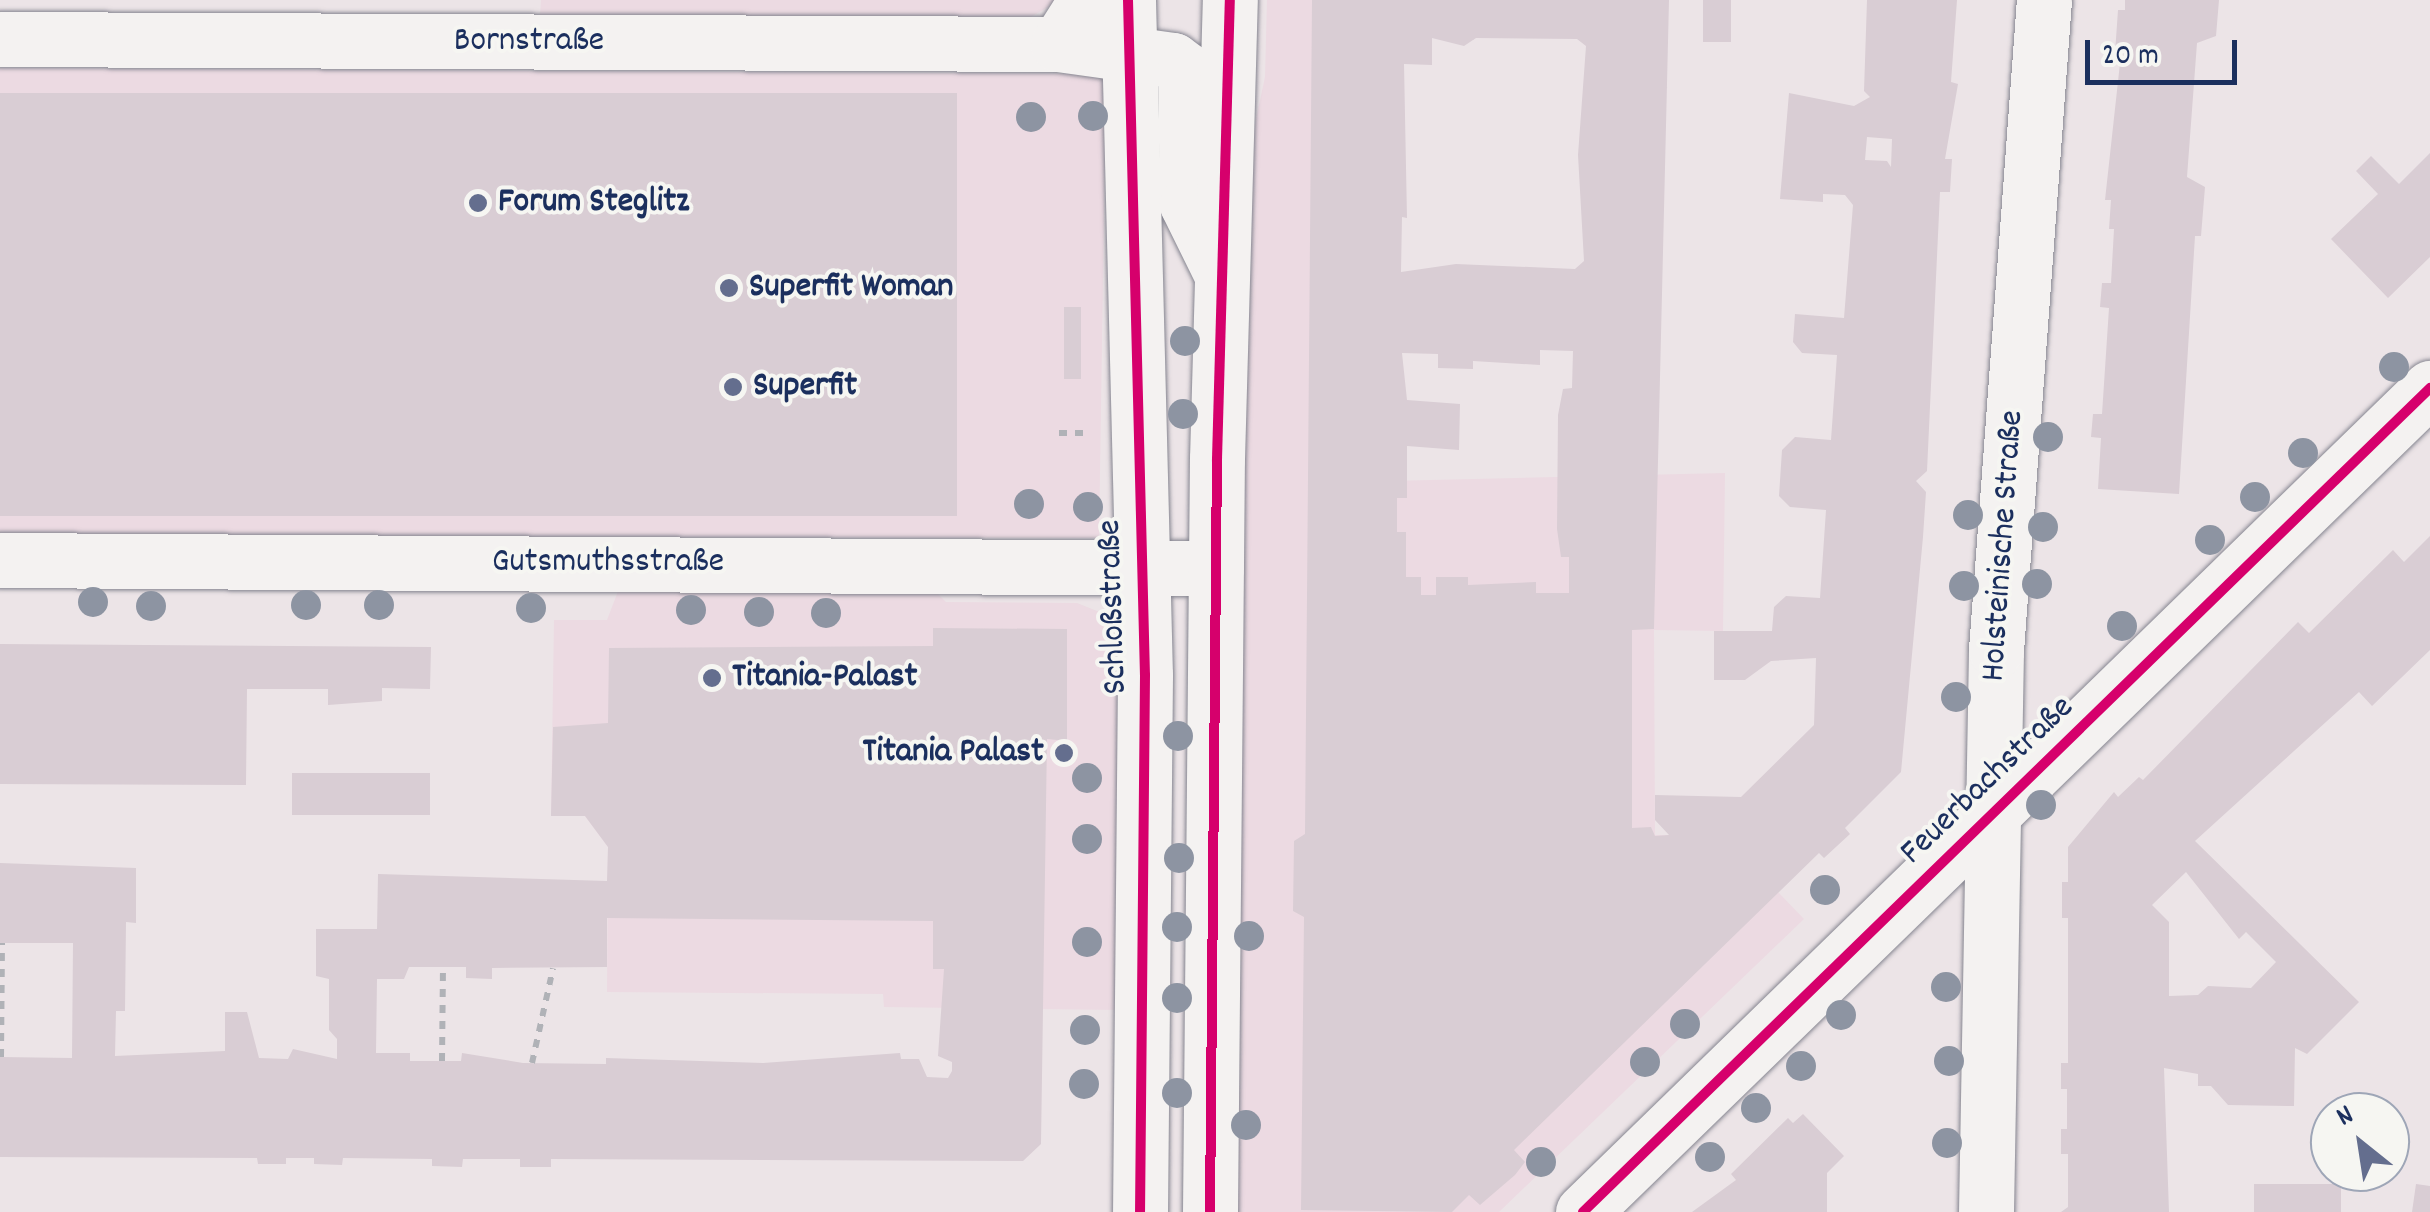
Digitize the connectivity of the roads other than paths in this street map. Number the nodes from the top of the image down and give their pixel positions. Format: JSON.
{"nodes":[{"id":1,"x":1128,"y":0,"type":"edge"},
{"id":2,"x":1230,"y":0,"type":"edge"},
{"id":3,"x":2044,"y":0,"type":"edge"},
{"id":4,"x":1072,"y":22,"type":"edge"},
{"id":5,"x":0,"y":39,"type":"edge"},
{"id":6,"x":1129,"y":59,"type":"junction"},
{"id":7,"x":1220,"y":271,"type":"junction"},
{"id":8,"x":2430,"y":388,"type":"edge"},
{"id":9,"x":0,"y":560,"type":"edge"},
{"id":10,"x":1142,"y":567,"type":"junction"},
{"id":11,"x":1216,"y":568,"type":"junction"},
{"id":12,"x":1988,"y":820,"type":"junction"},
{"id":13,"x":1140,"y":1212,"type":"edge"},
{"id":14,"x":1210,"y":1212,"type":"edge"},
{"id":15,"x":1583,"y":1212,"type":"edge"},
{"id":16,"x":1986,"y":1212,"type":"edge"}],
"edges":[{"from":1,"to":6,"type":"street","name":"Schloßstraße"},
{"from":2,"to":7,"type":"street"},
{"from":3,"to":12,"type":"street","name":"Holsteinische Straße"},
{"from":4,"to":5,"type":"street","name":"Bornstraße"},
{"from":4,"to":6,"type":"street","name":"Bornstraße"},
{"from":6,"to":7,"type":"street","name":"Bornstraße"},
{"from":6,"to":10,"type":"street","name":"Schloßstraße"},
{"from":7,"to":11,"type":"street"},
{"from":8,"to":12,"type":"street","name":"Feuerbachstraße"},
{"from":9,"to":10,"type":"street","name":"Gutsmuthsstraße"},
{"from":10,"to":11,"type":"street","name":"Gutsmuthsstraße"},
{"from":10,"to":13,"type":"street","name":"Schloßstraße"},
{"from":11,"to":14,"type":"street"},
{"from":12,"to":15,"type":"street","name":"Feuerbachstraße"},
{"from":12,"to":16,"type":"street","name":"Holsteinische Straße"}]}
